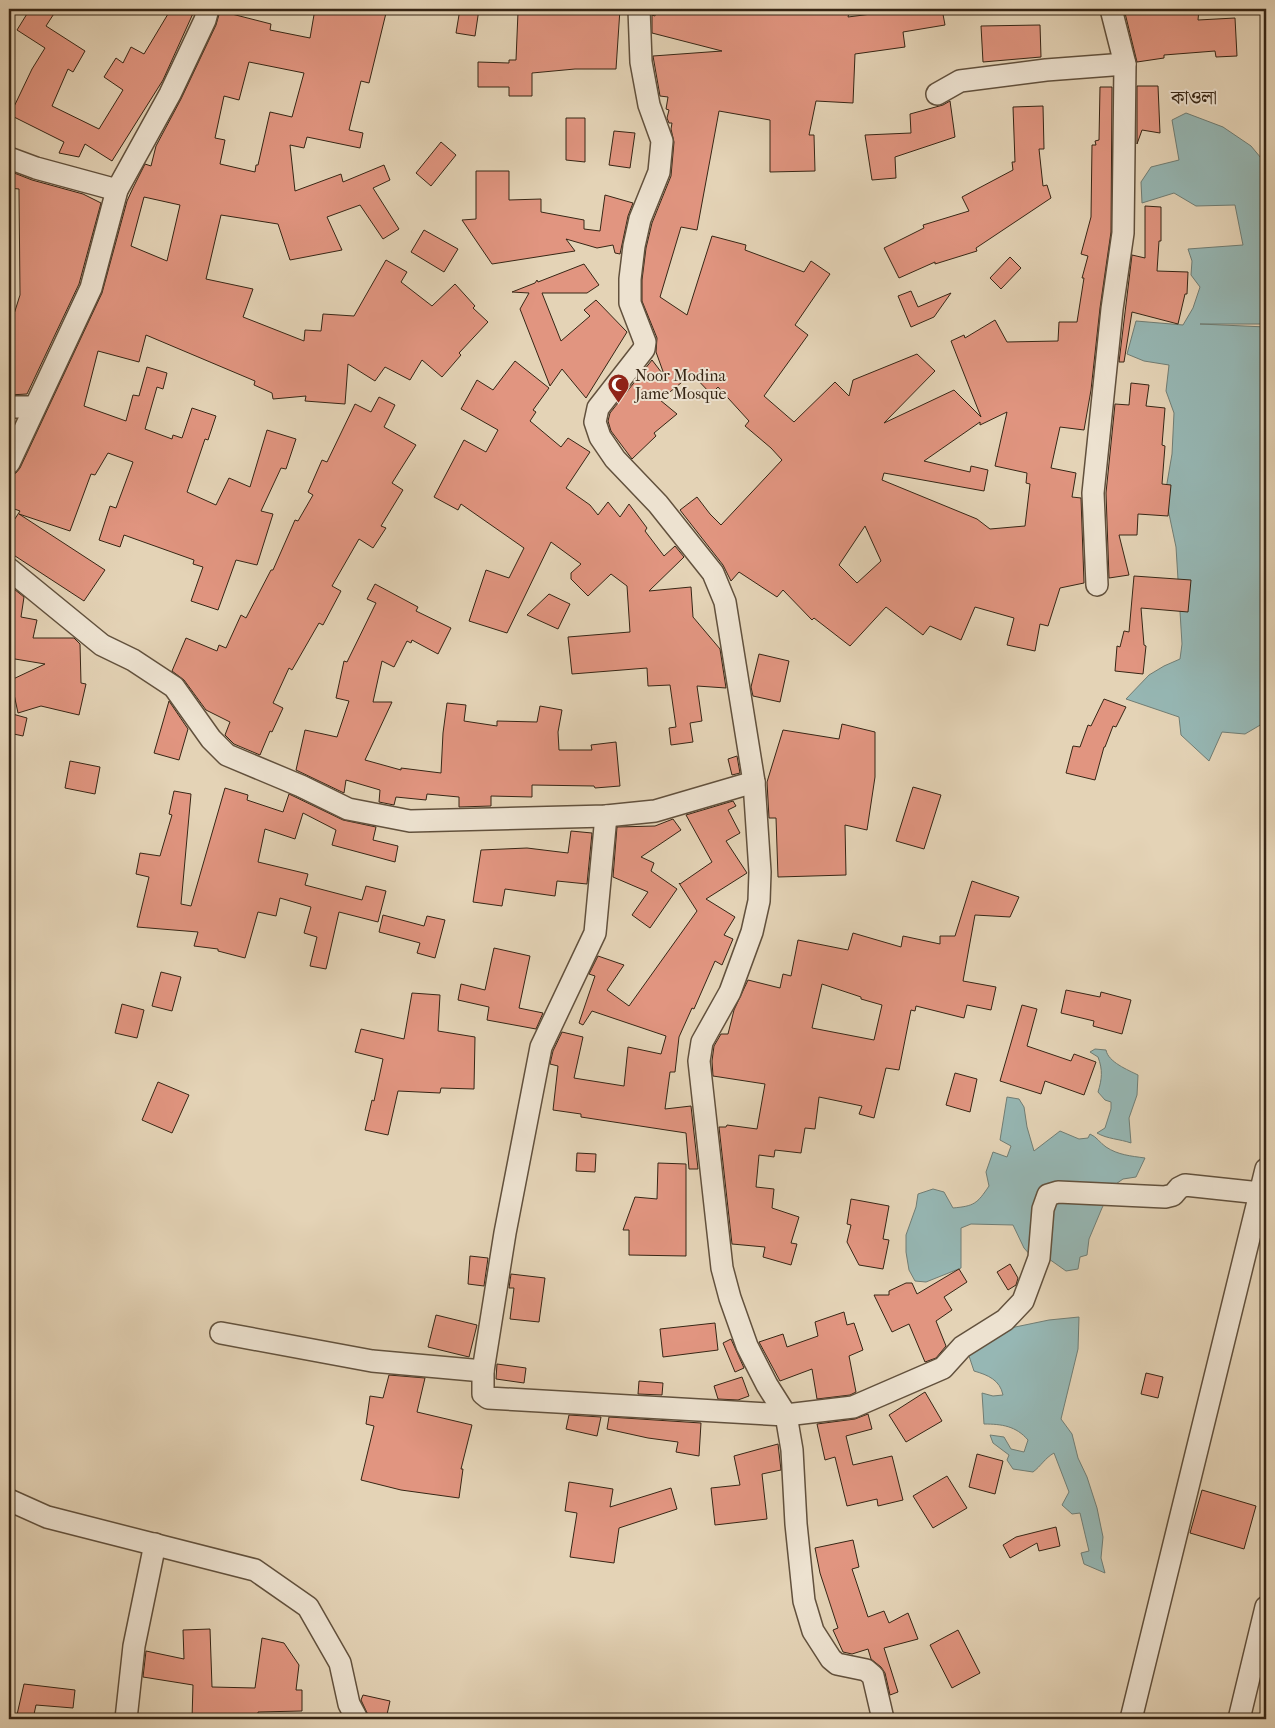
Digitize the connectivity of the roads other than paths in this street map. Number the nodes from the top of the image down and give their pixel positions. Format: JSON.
{"nodes":[{"id":1,"x":208,"y":9,"type":"edge"},
{"id":2,"x":639,"y":9,"type":"edge"},
{"id":3,"x":1111,"y":9,"type":"edge"},
{"id":4,"x":1125,"y":64,"type":"junction"},
{"id":5,"x":937,"y":94,"type":"dead end"},
{"id":6,"x":9,"y":158,"type":"edge"},
{"id":7,"x":117,"y":190,"type":"junction"},
{"id":8,"x":34,"y":406,"type":"junction"},
{"id":9,"x":9,"y":407,"type":"edge"},
{"id":10,"x":9,"y":463,"type":"edge"},
{"id":11,"x":9,"y":569,"type":"edge"},
{"id":12,"x":1098,"y":585,"type":"dead end"},
{"id":13,"x":754,"y":782,"type":"junction"},
{"id":14,"x":606,"y":816,"type":"junction"},
{"id":15,"x":1266,"y":1169,"type":"edge"},
{"id":16,"x":1260,"y":1192,"type":"junction"},
{"id":17,"x":221,"y":1333,"type":"dead end"},
{"id":18,"x":483,"y":1371,"type":"junction"},
{"id":19,"x":786,"y":1414,"type":"junction"},
{"id":20,"x":9,"y":1500,"type":"edge"},
{"id":21,"x":155,"y":1544,"type":"junction"},
{"id":22,"x":1266,"y":1607,"type":"edge"},
{"id":23,"x":126,"y":1719,"type":"edge"},
{"id":24,"x":357,"y":1719,"type":"edge"},
{"id":25,"x":883,"y":1719,"type":"edge"},
{"id":26,"x":1131,"y":1719,"type":"edge"},
{"id":27,"x":1239,"y":1719,"type":"edge"}],
"edges":[{"from":1,"to":7,"type":"street"},
{"from":2,"to":13,"type":"street"},
{"from":3,"to":4,"type":"street"},
{"from":4,"to":5,"type":"street"},
{"from":4,"to":12,"type":"street"},
{"from":6,"to":7,"type":"street"},
{"from":7,"to":8,"type":"street"},
{"from":8,"to":9,"type":"street"},
{"from":8,"to":10,"type":"street"},
{"from":11,"to":14,"type":"street"},
{"from":13,"to":14,"type":"street"},
{"from":13,"to":19,"type":"street"},
{"from":14,"to":18,"type":"street"},
{"from":15,"to":16,"type":"street"},
{"from":16,"to":19,"type":"street"},
{"from":16,"to":26,"type":"street"},
{"from":17,"to":18,"type":"street"},
{"from":18,"to":19,"type":"street"},
{"from":19,"to":25,"type":"street"},
{"from":20,"to":21,"type":"street"},
{"from":21,"to":23,"type":"street"},
{"from":21,"to":24,"type":"street"},
{"from":22,"to":27,"type":"street"}]}
